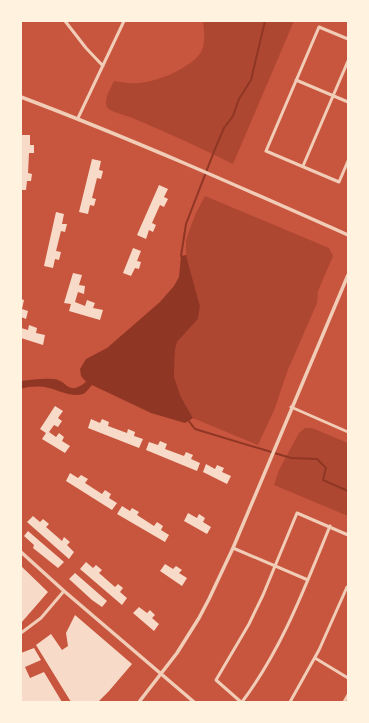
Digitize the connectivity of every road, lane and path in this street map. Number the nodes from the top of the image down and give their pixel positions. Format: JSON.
{"nodes":[{"id":1,"x":65,"y":21,"type":"edge"},
{"id":2,"x":124,"y":21,"type":"edge"},
{"id":3,"x":348,"y":39,"type":"edge"},
{"id":4,"x":348,"y":61,"type":"edge"},
{"id":5,"x":103,"y":66,"type":"junction"},
{"id":6,"x":296,"y":80,"type":"junction"},
{"id":7,"x":333,"y":96,"type":"junction"},
{"id":8,"x":21,"y":97,"type":"edge"},
{"id":9,"x":348,"y":102,"type":"edge"},
{"id":10,"x":78,"y":118,"type":"junction"},
{"id":11,"x":348,"y":161,"type":"edge"},
{"id":12,"x":303,"y":166,"type":"junction"},
{"id":13,"x":348,"y":236,"type":"edge"},
{"id":14,"x":348,"y":275,"type":"edge"},
{"id":15,"x":291,"y":407,"type":"junction"},
{"id":16,"x":348,"y":432,"type":"edge"},
{"id":17,"x":330,"y":526,"type":"junction"},
{"id":18,"x":348,"y":534,"type":"edge"},
{"id":19,"x":233,"y":548,"type":"junction"},
{"id":20,"x":21,"y":552,"type":"edge"},
{"id":21,"x":275,"y":566,"type":"junction"},
{"id":22,"x":308,"y":580,"type":"junction"},
{"id":23,"x":348,"y":587,"type":"edge"},
{"id":24,"x":64,"y":592,"type":"junction"},
{"id":25,"x":21,"y":633,"type":"edge"},
{"id":26,"x":315,"y":658,"type":"junction"},
{"id":27,"x":161,"y":674,"type":"junction"},
{"id":28,"x":348,"y":678,"type":"edge"},
{"id":29,"x":348,"y":695,"type":"edge"},
{"id":30,"x":139,"y":702,"type":"edge"},
{"id":31,"x":194,"y":702,"type":"edge"},
{"id":32,"x":241,"y":702,"type":"edge"},
{"id":33,"x":290,"y":702,"type":"edge"},
{"id":34,"x":344,"y":702,"type":"edge"}],
"edges":[{"from":1,"to":5,"type":"street"},
{"from":2,"to":5,"type":"street"},
{"from":3,"to":6,"type":"street"},
{"from":4,"to":7,"type":"street"},
{"from":5,"to":10,"type":"street"},
{"from":6,"to":7,"type":"street"},
{"from":6,"to":12,"type":"street"},
{"from":7,"to":9,"type":"street"},
{"from":7,"to":12,"type":"street"},
{"from":8,"to":10,"type":"street"},
{"from":10,"to":13,"type":"street"},
{"from":11,"to":12,"type":"street"},
{"from":14,"to":15,"type":"street"},
{"from":15,"to":16,"type":"street"},
{"from":15,"to":19,"type":"street"},
{"from":17,"to":18,"type":"street"},
{"from":17,"to":21,"type":"street"},
{"from":17,"to":22,"type":"street"},
{"from":19,"to":21,"type":"street"},
{"from":19,"to":27,"type":"street"},
{"from":20,"to":24,"type":"street"},
{"from":21,"to":22,"type":"street"},
{"from":21,"to":32,"type":"street"},
{"from":22,"to":32,"type":"street"},
{"from":23,"to":26,"type":"street"},
{"from":24,"to":25,"type":"street"},
{"from":24,"to":27,"type":"street"},
{"from":26,"to":28,"type":"street"},
{"from":26,"to":33,"type":"street"},
{"from":27,"to":30,"type":"street"},
{"from":27,"to":31,"type":"street"},
{"from":29,"to":34,"type":"street"}]}
